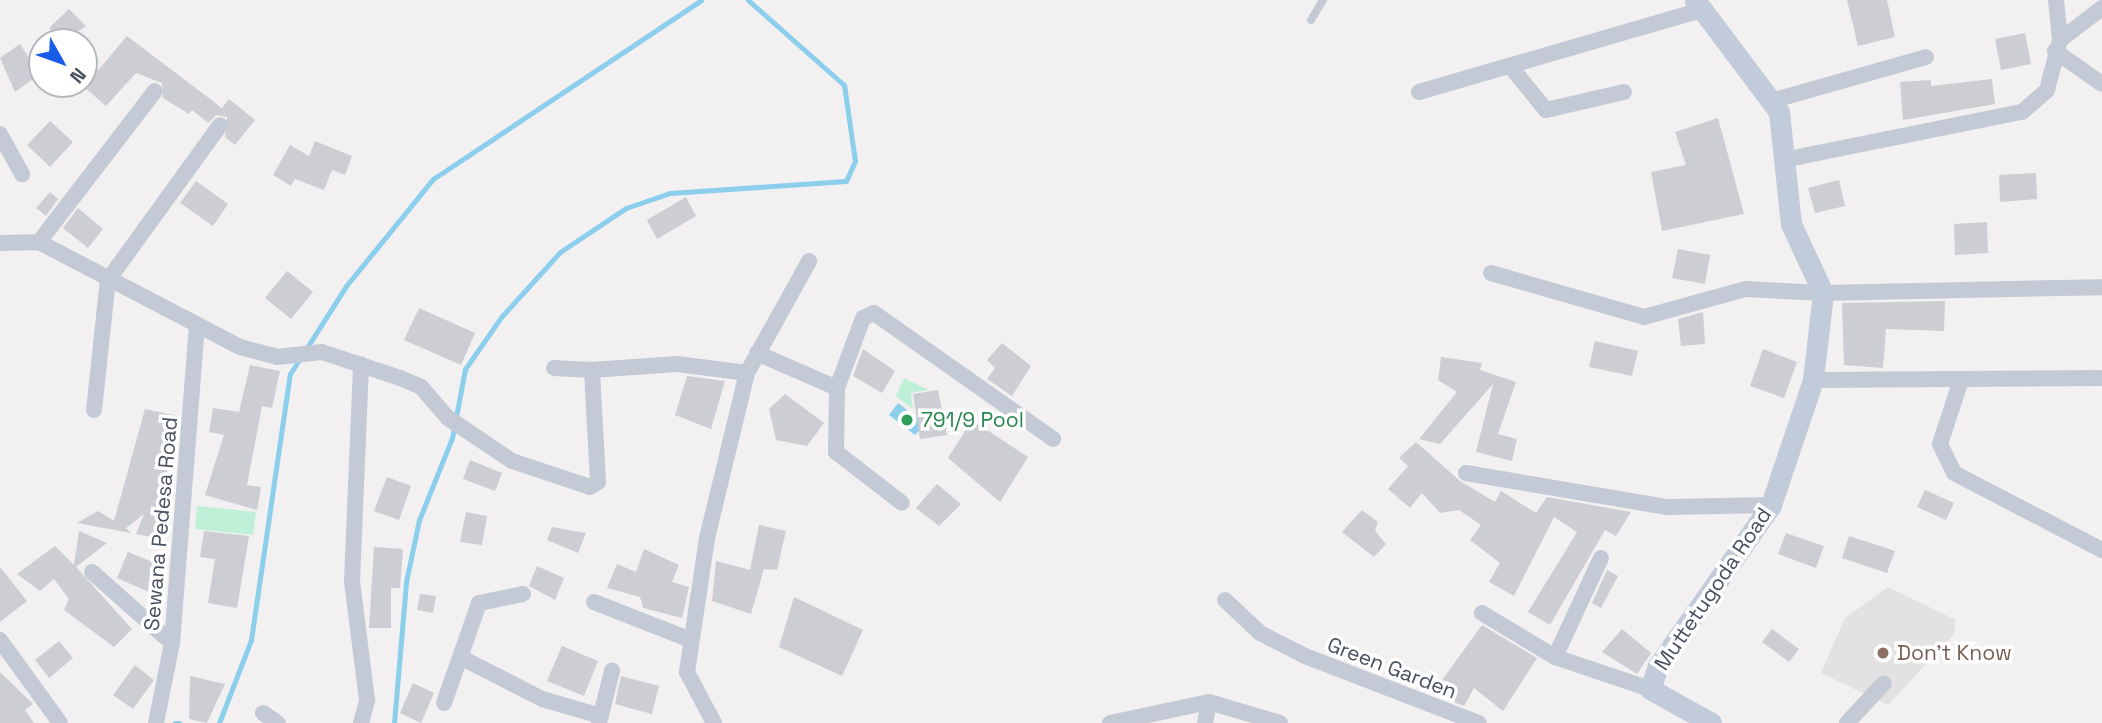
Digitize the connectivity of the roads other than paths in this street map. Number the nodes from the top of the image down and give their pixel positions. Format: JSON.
{"nodes":[{"id":1,"x":1324,"y":0,"type":"edge"},
{"id":2,"x":2056,"y":0,"type":"edge"},
{"id":3,"x":1698,"y":5,"type":"edge"},
{"id":4,"x":2102,"y":8,"type":"edge"},
{"id":5,"x":1311,"y":20,"type":"dead end"},
{"id":6,"x":2058,"y":46,"type":"junction"},
{"id":7,"x":1926,"y":57,"type":"dead end"},
{"id":8,"x":1510,"y":66,"type":"junction"},
{"id":9,"x":2102,"y":84,"type":"edge"},
{"id":10,"x":155,"y":91,"type":"dead end"},
{"id":11,"x":1419,"y":92,"type":"dead end"},
{"id":12,"x":1624,"y":92,"type":"dead end"},
{"id":13,"x":1771,"y":100,"type":"junction"},
{"id":14,"x":220,"y":125,"type":"dead end"},
{"id":15,"x":0,"y":134,"type":"edge"},
{"id":16,"x":1783,"y":160,"type":"junction"},
{"id":17,"x":22,"y":174,"type":"dead end"},
{"id":18,"x":39,"y":242,"type":"junction"},
{"id":19,"x":0,"y":243,"type":"edge"},
{"id":20,"x":809,"y":261,"type":"dead end"},
{"id":21,"x":1491,"y":273,"type":"dead end"},
{"id":22,"x":108,"y":280,"type":"junction"},
{"id":23,"x":2102,"y":287,"type":"edge"},
{"id":24,"x":1824,"y":293,"type":"junction"},
{"id":25,"x":197,"y":327,"type":"junction"},
{"id":26,"x":757,"y":353,"type":"junction"},
{"id":27,"x":361,"y":364,"type":"junction"},
{"id":28,"x":554,"y":368,"type":"dead end"},
{"id":29,"x":592,"y":370,"type":"junction"},
{"id":30,"x":747,"y":373,"type":"junction"},
{"id":31,"x":2102,"y":378,"type":"edge"},
{"id":32,"x":1813,"y":380,"type":"junction"},
{"id":33,"x":1961,"y":380,"type":"junction"},
{"id":34,"x":837,"y":388,"type":"junction"},
{"id":35,"x":94,"y":410,"type":"dead end"},
{"id":36,"x":1053,"y":439,"type":"dead end"},
{"id":37,"x":1466,"y":472,"type":"dead end"},
{"id":38,"x":902,"y":503,"type":"dead end"},
{"id":39,"x":1771,"y":505,"type":"junction"},
{"id":40,"x":2102,"y":550,"type":"edge"},
{"id":41,"x":1601,"y":558,"type":"dead end"},
{"id":42,"x":92,"y":572,"type":"dead end"},
{"id":43,"x":523,"y":594,"type":"dead end"},
{"id":44,"x":1225,"y":600,"type":"dead end"},
{"id":45,"x":594,"y":601,"type":"dead end"},
{"id":46,"x":1482,"y":613,"type":"dead end"},
{"id":47,"x":0,"y":640,"type":"edge"},
{"id":48,"x":691,"y":640,"type":"junction"},
{"id":49,"x":172,"y":643,"type":"junction"},
{"id":50,"x":1555,"y":657,"type":"junction"},
{"id":51,"x":462,"y":658,"type":"junction"},
{"id":52,"x":612,"y":671,"type":"dead end"},
{"id":53,"x":1884,"y":683,"type":"dead end"},
{"id":54,"x":1650,"y":689,"type":"junction"},
{"id":55,"x":1209,"y":702,"type":"junction"},
{"id":56,"x":444,"y":703,"type":"dead end"},
{"id":57,"x":263,"y":713,"type":"dead end"},
{"id":58,"x":600,"y":719,"type":"edge"},
{"id":59,"x":60,"y":723,"type":"edge"},
{"id":60,"x":156,"y":723,"type":"edge"},
{"id":61,"x":278,"y":723,"type":"edge"},
{"id":62,"x":361,"y":723,"type":"edge"},
{"id":63,"x":714,"y":723,"type":"edge"},
{"id":64,"x":1110,"y":723,"type":"edge"},
{"id":65,"x":1205,"y":723,"type":"edge"},
{"id":66,"x":1280,"y":723,"type":"edge"},
{"id":67,"x":1479,"y":723,"type":"edge"},
{"id":68,"x":1711,"y":723,"type":"edge"},
{"id":69,"x":1847,"y":723,"type":"edge"}],
"edges":[{"from":1,"to":5,"type":"lane"},
{"from":2,"to":6,"type":"street"},
{"from":3,"to":8,"type":"street"},
{"from":3,"to":13,"type":"street"},
{"from":4,"to":6,"type":"street"},
{"from":6,"to":9,"type":"street"},
{"from":6,"to":16,"type":"street"},
{"from":7,"to":13,"type":"street"},
{"from":8,"to":11,"type":"street"},
{"from":8,"to":12,"type":"street"},
{"from":10,"to":18,"type":"street"},
{"from":13,"to":16,"type":"street"},
{"from":14,"to":22,"type":"street"},
{"from":15,"to":17,"type":"street"},
{"from":16,"to":24,"type":"street"},
{"from":18,"to":19,"type":"street"},
{"from":18,"to":22,"type":"street"},
{"from":20,"to":26,"type":"street"},
{"from":21,"to":24,"type":"street"},
{"from":22,"to":25,"type":"street"},
{"from":22,"to":35,"type":"street"},
{"from":23,"to":24,"type":"street"},
{"from":24,"to":32,"type":"street","name":"Muttetugoda Road"},
{"from":25,"to":27,"type":"street"},
{"from":25,"to":49,"type":"street","name":"Sewana Pedesa Road"},
{"from":26,"to":30,"type":"street"},
{"from":26,"to":34,"type":"street"},
{"from":27,"to":29,"type":"street"},
{"from":27,"to":62,"type":"street"},
{"from":28,"to":29,"type":"street"},
{"from":29,"to":30,"type":"street"},
{"from":30,"to":48,"type":"street"},
{"from":31,"to":33,"type":"street"},
{"from":32,"to":33,"type":"street"},
{"from":32,"to":39,"type":"street","name":"Muttetugoda Road"},
{"from":33,"to":40,"type":"street"},
{"from":34,"to":36,"type":"street"},
{"from":34,"to":38,"type":"street"},
{"from":37,"to":39,"type":"street"},
{"from":39,"to":54,"type":"street","name":"Muttetugoda Road"},
{"from":41,"to":50,"type":"street"},
{"from":42,"to":49,"type":"street"},
{"from":43,"to":51,"type":"street"},
{"from":44,"to":67,"type":"street","name":"Green Garden"},
{"from":45,"to":48,"type":"street"},
{"from":46,"to":50,"type":"street"},
{"from":47,"to":59,"type":"street"},
{"from":48,"to":63,"type":"street"},
{"from":49,"to":60,"type":"street","name":"Sewana Pedesa Road"},
{"from":50,"to":54,"type":"street"},
{"from":51,"to":56,"type":"street"},
{"from":51,"to":58,"type":"street"},
{"from":52,"to":58,"type":"street"},
{"from":53,"to":69,"type":"street"},
{"from":54,"to":68,"type":"street","name":"Muttetugoda Road"},
{"from":55,"to":64,"type":"street"},
{"from":55,"to":65,"type":"street"},
{"from":55,"to":66,"type":"street"},
{"from":57,"to":61,"type":"street"}]}
